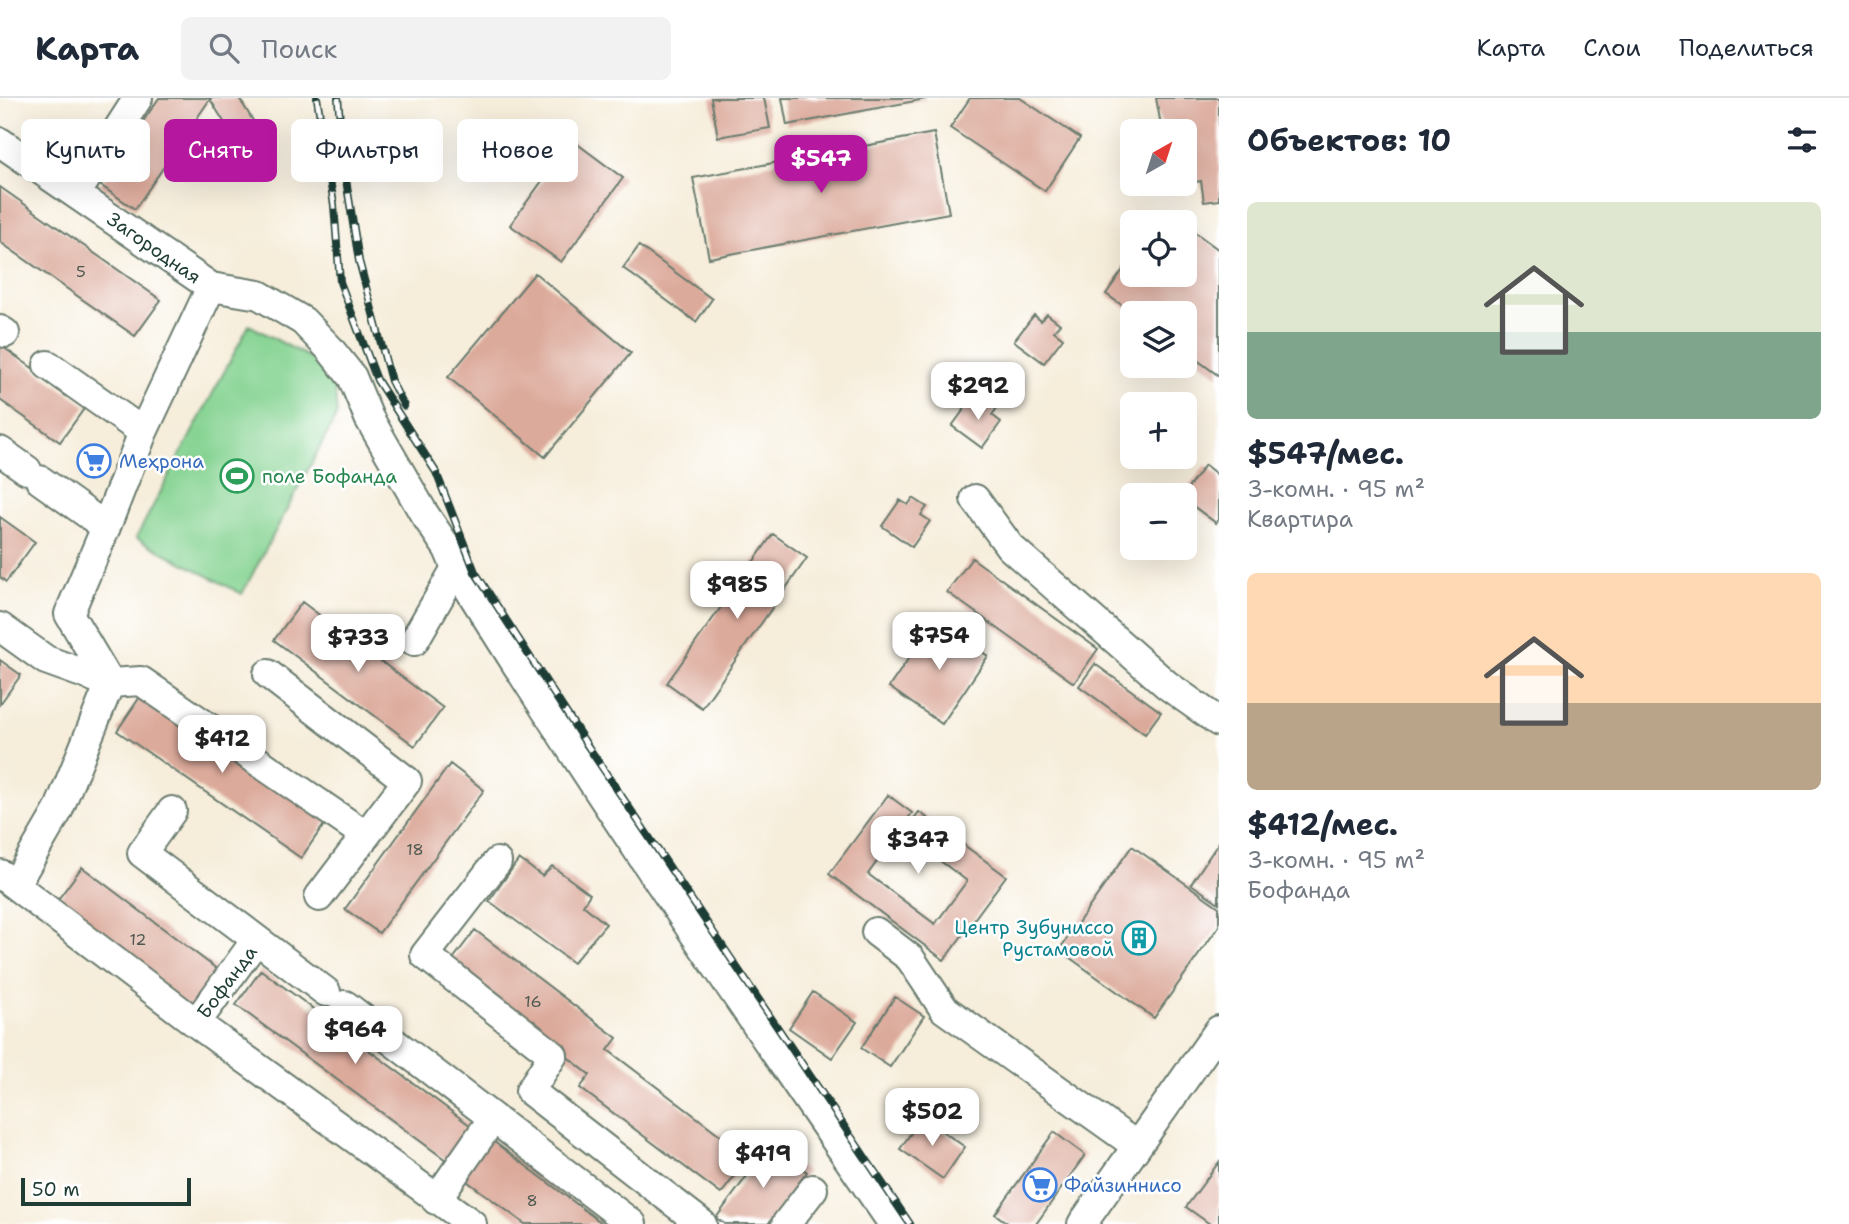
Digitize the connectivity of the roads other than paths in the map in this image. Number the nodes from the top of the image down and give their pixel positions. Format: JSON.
{"nodes":[{"id":1,"x":138,"y":98,"type":"edge"},
{"id":2,"x":0,"y":142,"type":"edge"},
{"id":3,"x":75,"y":194,"type":"junction"},
{"id":4,"x":211,"y":287,"type":"junction"},
{"id":5,"x":48,"y":365,"type":"dead end"},
{"id":6,"x":142,"y":432,"type":"junction"},
{"id":7,"x":0,"y":451,"type":"edge"},
{"id":8,"x":975,"y":499,"type":"dead end"},
{"id":9,"x":106,"y":527,"type":"junction"},
{"id":10,"x":456,"y":568,"type":"junction"},
{"id":11,"x":0,"y":628,"type":"edge"},
{"id":12,"x":414,"y":641,"type":"dead end"},
{"id":13,"x":268,"y":674,"type":"dead end"},
{"id":14,"x":110,"y":682,"type":"junction"},
{"id":15,"x":1219,"y":722,"type":"edge"},
{"id":16,"x":172,"y":811,"type":"dead end"},
{"id":17,"x":365,"y":835,"type":"junction"},
{"id":18,"x":497,"y":862,"type":"dead end"},
{"id":19,"x":7,"y":879,"type":"edge"},
{"id":20,"x":319,"y":897,"type":"dead end"},
{"id":21,"x":876,"y":932,"type":"dead end"},
{"id":22,"x":256,"y":940,"type":"junction"},
{"id":23,"x":196,"y":1023,"type":"junction"},
{"id":24,"x":1219,"y":1030,"type":"edge"},
{"id":25,"x":493,"y":1118,"type":"junction"},
{"id":26,"x":1137,"y":1146,"type":"junction"},
{"id":27,"x":813,"y":1189,"type":"dead end"},
{"id":28,"x":436,"y":1200,"type":"junction"},
{"id":29,"x":689,"y":1220,"type":"edge"},
{"id":30,"x":1083,"y":1223,"type":"edge"},
{"id":31,"x":472,"y":1224,"type":"edge"},
{"id":32,"x":632,"y":1224,"type":"edge"},
{"id":33,"x":786,"y":1224,"type":"edge"},
{"id":34,"x":893,"y":1224,"type":"edge"}],
"edges":[{"from":1,"to":3,"type":"street"},
{"from":2,"to":3,"type":"street","name":"Загородная"},
{"from":3,"to":4,"type":"street","name":"Загородная"},
{"from":4,"to":6,"type":"street","name":"Загородная"},
{"from":4,"to":10,"type":"street"},
{"from":5,"to":6,"type":"street"},
{"from":6,"to":9,"type":"street","name":"Загородная"},
{"from":7,"to":9,"type":"street"},
{"from":8,"to":15,"type":"street"},
{"from":9,"to":14,"type":"street","name":"Загородная"},
{"from":10,"to":12,"type":"street"},
{"from":10,"to":34,"type":"street"},
{"from":11,"to":14,"type":"street"},
{"from":13,"to":17,"type":"street"},
{"from":14,"to":17,"type":"street"},
{"from":14,"to":19,"type":"street"},
{"from":16,"to":22,"type":"street"},
{"from":17,"to":20,"type":"street"},
{"from":18,"to":29,"type":"street"},
{"from":19,"to":23,"type":"street"},
{"from":21,"to":26,"type":"street"},
{"from":22,"to":23,"type":"street","name":"Бофанда"},
{"from":22,"to":25,"type":"street","name":"Бофанда"},
{"from":23,"to":28,"type":"street"},
{"from":24,"to":26,"type":"street"},
{"from":25,"to":28,"type":"street"},
{"from":25,"to":32,"type":"street"},
{"from":26,"to":30,"type":"street"},
{"from":27,"to":33,"type":"street"},
{"from":28,"to":31,"type":"street"}]}
